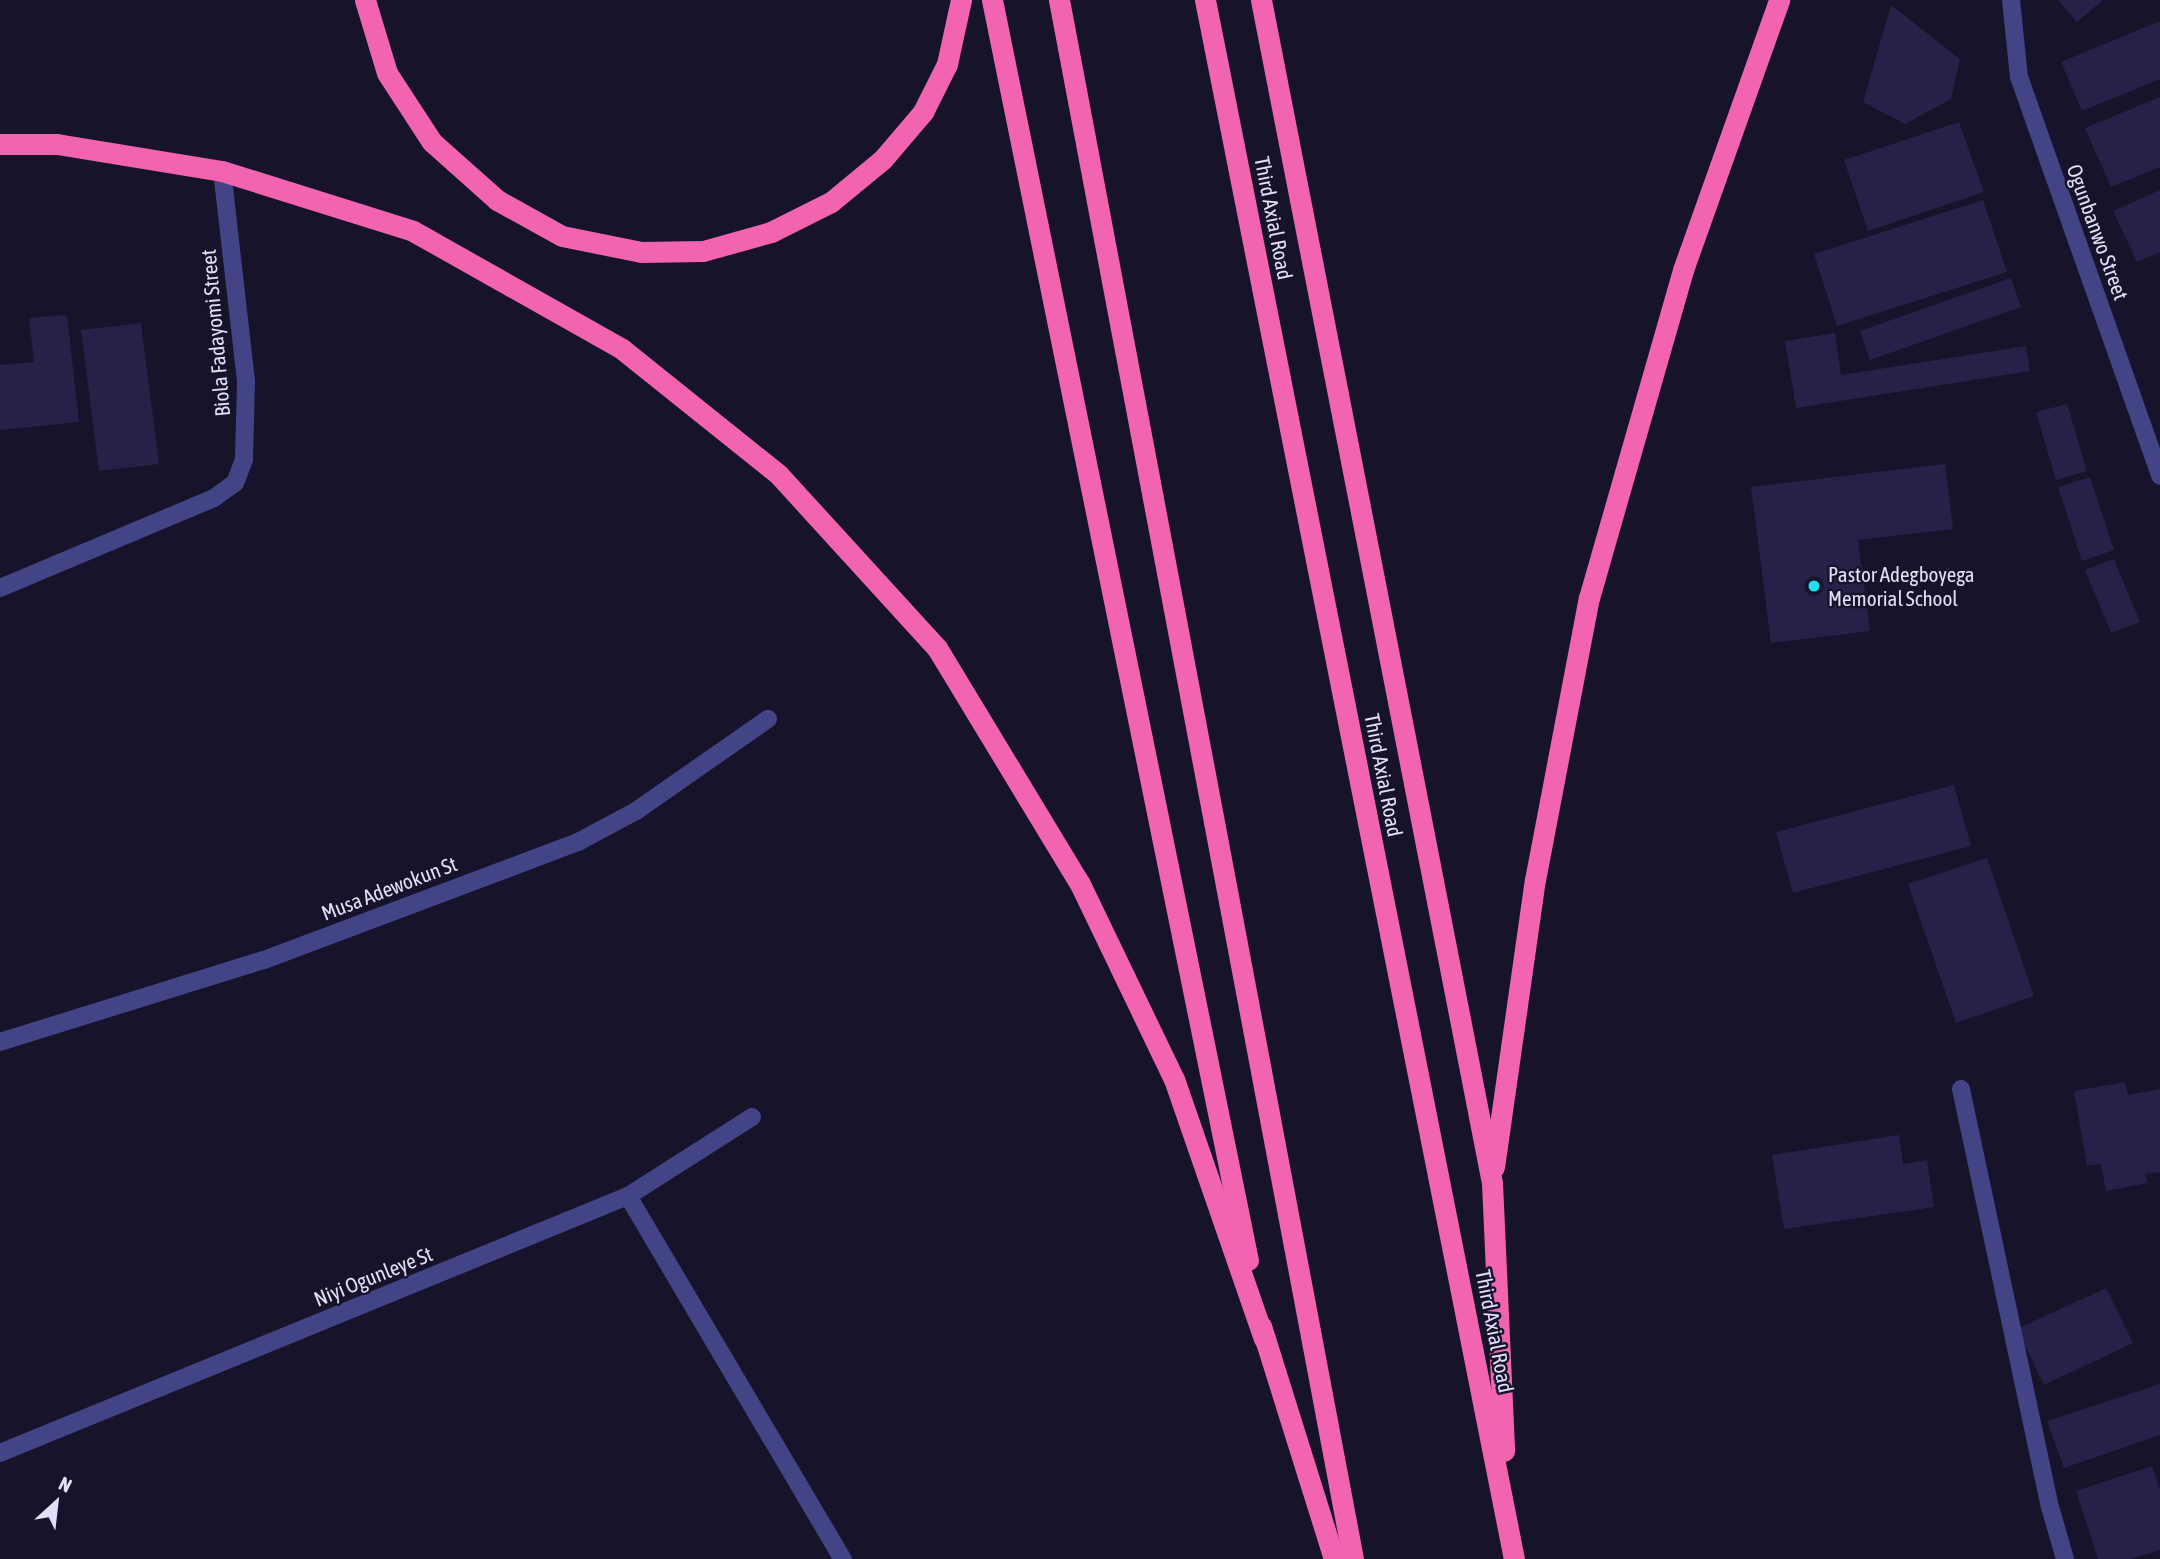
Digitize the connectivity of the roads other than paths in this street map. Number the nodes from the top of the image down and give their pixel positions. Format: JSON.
{"nodes":[{"id":1,"x":365,"y":0,"type":"edge"},
{"id":2,"x":961,"y":0,"type":"edge"},
{"id":3,"x":992,"y":0,"type":"edge"},
{"id":4,"x":1059,"y":0,"type":"edge"},
{"id":5,"x":1205,"y":0,"type":"edge"},
{"id":6,"x":1261,"y":0,"type":"edge"},
{"id":7,"x":1779,"y":0,"type":"edge"},
{"id":8,"x":2011,"y":0,"type":"edge"},
{"id":9,"x":0,"y":144,"type":"edge"},
{"id":10,"x":222,"y":171,"type":"junction"},
{"id":11,"x":2160,"y":475,"type":"edge"},
{"id":12,"x":0,"y":588,"type":"edge"},
{"id":13,"x":768,"y":719,"type":"dead end"},
{"id":14,"x":0,"y":1042,"type":"edge"},
{"id":15,"x":1961,"y":1089,"type":"dead end"},
{"id":16,"x":752,"y":1117,"type":"dead end"},
{"id":17,"x":1492,"y":1183,"type":"junction"},
{"id":18,"x":628,"y":1196,"type":"junction"},
{"id":19,"x":1264,"y":1339,"type":"junction"},
{"id":20,"x":0,"y":1453,"type":"edge"},
{"id":21,"x":1507,"y":1520,"type":"junction"},
{"id":22,"x":843,"y":1559,"type":"edge"},
{"id":23,"x":1334,"y":1559,"type":"edge"},
{"id":24,"x":1353,"y":1559,"type":"edge"},
{"id":25,"x":1514,"y":1559,"type":"edge"},
{"id":26,"x":2065,"y":1559,"type":"edge"}],
"edges":[{"from":1,"to":2,"type":"highway"},
{"from":3,"to":19,"type":"highway"},
{"from":4,"to":24,"type":"highway"},
{"from":5,"to":21,"type":"highway","name":"Third Axial Road"},
{"from":6,"to":17,"type":"highway"},
{"from":7,"to":17,"type":"highway"},
{"from":8,"to":11,"type":"street","name":"Ogunbanwo Street"},
{"from":9,"to":10,"type":"highway"},
{"from":10,"to":12,"type":"street","name":"Biola Fadayomi Street"},
{"from":10,"to":19,"type":"highway"},
{"from":13,"to":14,"type":"street","name":"Musa Adewokun St"},
{"from":15,"to":26,"type":"street"},
{"from":16,"to":18,"type":"street","name":"Niyi Ogunleye St"},
{"from":17,"to":21,"type":"highway"},
{"from":18,"to":20,"type":"street","name":"Niyi Ogunleye St"},
{"from":18,"to":22,"type":"street"},
{"from":19,"to":23,"type":"highway"},
{"from":21,"to":25,"type":"highway","name":"Third Axial Road"}]}
